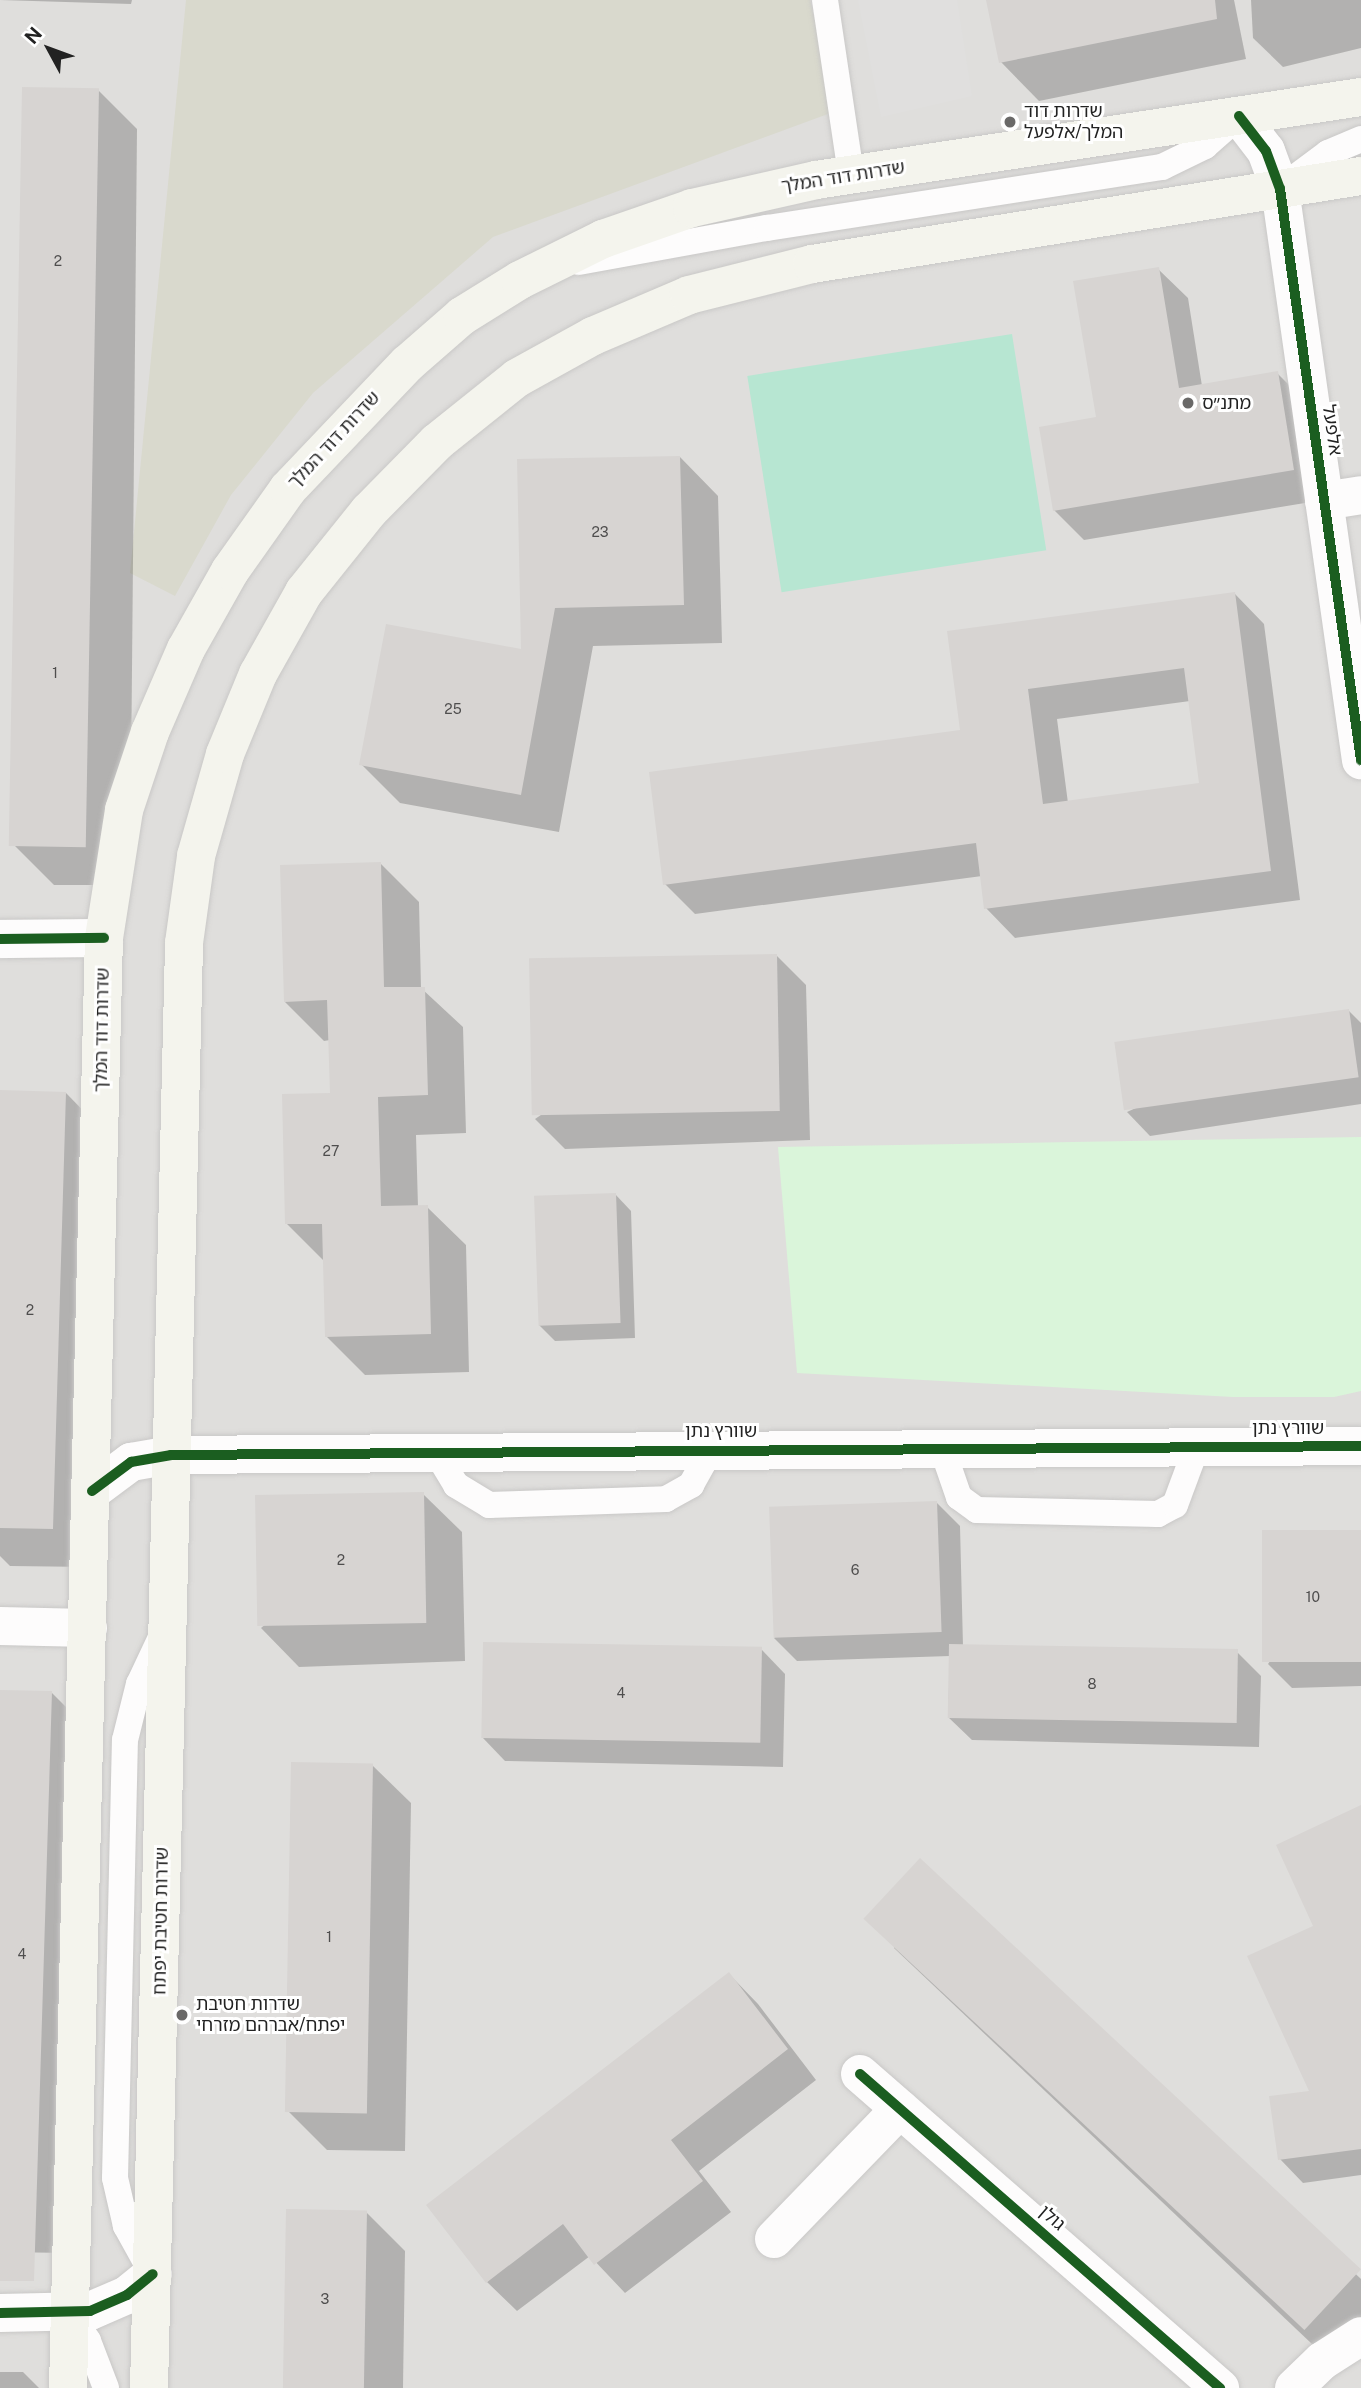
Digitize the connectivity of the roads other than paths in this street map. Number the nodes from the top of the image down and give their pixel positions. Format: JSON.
{"nodes":[{"id":1,"x":825,"y":0,"type":"edge"},
{"id":2,"x":1361,"y":97,"type":"edge"},
{"id":3,"x":1239,"y":116,"type":"junction"},
{"id":4,"x":1361,"y":139,"type":"edge"},
{"id":5,"x":851,"y":175,"type":"junction"},
{"id":6,"x":1361,"y":176,"type":"edge"},
{"id":7,"x":1280,"y":189,"type":"junction"},
{"id":8,"x":540,"y":269,"type":"junction"},
{"id":9,"x":1343,"y":498,"type":"edge"},
{"id":10,"x":1361,"y":760,"type":"edge"},
{"id":11,"x":104,"y":938,"type":"junction"},
{"id":12,"x":0,"y":939,"type":"edge"},
{"id":13,"x":1197,"y":1446,"type":"junction"},
{"id":14,"x":1361,"y":1446,"type":"edge"},
{"id":15,"x":711,"y":1448,"type":"junction"},
{"id":16,"x":942,"y":1448,"type":"junction"},
{"id":17,"x":435,"y":1450,"type":"junction"},
{"id":18,"x":171,"y":1455,"type":"junction"},
{"id":19,"x":92,"y":1491,"type":"junction"},
{"id":20,"x":0,"y":1626,"type":"edge"},
{"id":21,"x":88,"y":1628,"type":"junction"},
{"id":22,"x":860,"y":2074,"type":"dead end"},
{"id":23,"x":900,"y":2109,"type":"junction"},
{"id":24,"x":774,"y":2239,"type":"dead end"},
{"id":25,"x":153,"y":2274,"type":"junction"},
{"id":26,"x":0,"y":2313,"type":"edge"},
{"id":27,"x":70,"y":2314,"type":"junction"},
{"id":28,"x":1361,"y":2336,"type":"edge"},
{"id":29,"x":68,"y":2388,"type":"edge"},
{"id":30,"x":106,"y":2388,"type":"edge"},
{"id":31,"x":149,"y":2388,"type":"edge"},
{"id":32,"x":1220,"y":2388,"type":"edge"},
{"id":33,"x":1294,"y":2388,"type":"edge"}],
"edges":[{"from":1,"to":5,"type":"lane"},
{"from":2,"to":3,"type":"main road","name":"שדרות דוד המלך"},
{"from":3,"to":5,"type":"main road","name":"שדרות דוד המלך"},
{"from":3,"to":7,"type":"street","name":"אלפעל"},
{"from":3,"to":8,"type":"lane"},
{"from":4,"to":7,"type":"lane"},
{"from":5,"to":8,"type":"main road","name":"שדרות דוד המלך"},
{"from":6,"to":7,"type":"main road"},
{"from":7,"to":9,"type":"street","name":"אלפעל"},
{"from":7,"to":18,"type":"main road"},
{"from":8,"to":11,"type":"main road","name":"שדרות דוד המלך"},
{"from":9,"to":10,"type":"street","name":"אלפעל"},
{"from":11,"to":12,"type":"street"},
{"from":11,"to":19,"type":"main road","name":"שדרות דוד המלך"},
{"from":13,"to":14,"type":"street","name":"שוורץ נתן"},
{"from":13,"to":16,"type":"street","name":"שוורץ נתן"},
{"from":13,"to":16,"type":"lane"},
{"from":15,"to":16,"type":"street","name":"שוורץ נתן"},
{"from":15,"to":17,"type":"street","name":"שוורץ נתן"},
{"from":15,"to":17,"type":"lane"},
{"from":17,"to":18,"type":"street","name":"שוורץ נתן"},
{"from":18,"to":19,"type":"street","name":"שוורץ נתן"},
{"from":18,"to":25,"type":"main road","name":"שדרות חטיבת יפתח"},
{"from":19,"to":21,"type":"main road"},
{"from":20,"to":21,"type":"street"},
{"from":21,"to":27,"type":"main road"},
{"from":22,"to":23,"type":"street","name":"גולן"},
{"from":23,"to":24,"type":"street"},
{"from":23,"to":32,"type":"street","name":"גולן"},
{"from":25,"to":27,"type":"street"},
{"from":25,"to":31,"type":"main road","name":"שדרות חטיבת יפתח"},
{"from":26,"to":27,"type":"street"},
{"from":27,"to":29,"type":"main road"},
{"from":27,"to":30,"type":"lane"},
{"from":28,"to":33,"type":"street"}]}
